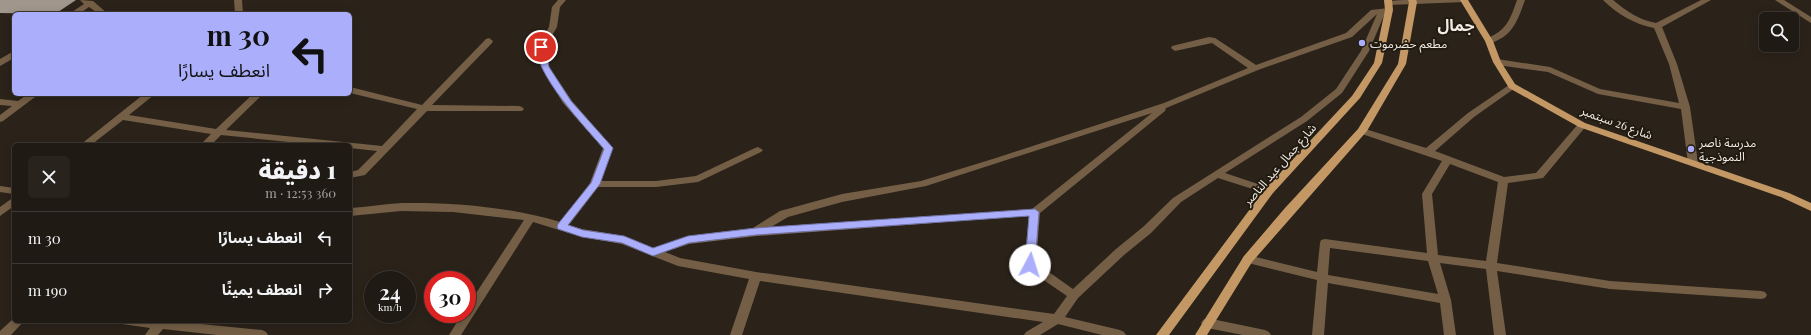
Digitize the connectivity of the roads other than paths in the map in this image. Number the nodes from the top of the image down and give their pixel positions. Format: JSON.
{"nodes":[{"id":1,"x":238,"y":0,"type":"edge"},
{"id":2,"x":562,"y":0,"type":"edge"},
{"id":3,"x":1464,"y":0,"type":"edge"},
{"id":4,"x":1521,"y":0,"type":"edge"},
{"id":5,"x":1607,"y":0,"type":"edge"},
{"id":6,"x":1707,"y":0,"type":"edge"},
{"id":7,"x":1779,"y":0,"type":"edge"},
{"id":8,"x":1413,"y":1,"type":"edge"},
{"id":9,"x":87,"y":2,"type":"edge"},
{"id":10,"x":1387,"y":6,"type":"edge"},
{"id":11,"x":75,"y":12,"type":"edge"},
{"id":12,"x":101,"y":12,"type":"edge"},
{"id":13,"x":239,"y":12,"type":"edge"},
{"id":14,"x":1811,"y":21,"type":"edge"},
{"id":15,"x":1657,"y":26,"type":"junction"},
{"id":16,"x":489,"y":41,"type":"dead end"},
{"id":17,"x":1489,"y":42,"type":"junction"},
{"id":18,"x":1175,"y":48,"type":"dead end"},
{"id":19,"x":12,"y":55,"type":"edge"},
{"id":20,"x":1497,"y":62,"type":"junction"},
{"id":21,"x":0,"y":63,"type":"edge"},
{"id":22,"x":1254,"y":68,"type":"junction"},
{"id":23,"x":1512,"y":86,"type":"junction"},
{"id":24,"x":352,"y":90,"type":"edge"},
{"id":25,"x":31,"y":96,"type":"edge"},
{"id":26,"x":147,"y":96,"type":"edge"},
{"id":27,"x":256,"y":96,"type":"edge"},
{"id":28,"x":0,"y":102,"type":"edge"},
{"id":29,"x":20,"y":104,"type":"junction"},
{"id":30,"x":1167,"y":105,"type":"junction"},
{"id":31,"x":1685,"y":107,"type":"junction"},
{"id":32,"x":424,"y":108,"type":"junction"},
{"id":33,"x":519,"y":109,"type":"dead end"},
{"id":34,"x":121,"y":117,"type":"junction"},
{"id":35,"x":0,"y":119,"type":"edge"},
{"id":36,"x":1582,"y":125,"type":"junction"},
{"id":37,"x":1362,"y":131,"type":"junction"},
{"id":38,"x":218,"y":132,"type":"junction"},
{"id":39,"x":88,"y":143,"type":"edge"},
{"id":40,"x":207,"y":143,"type":"edge"},
{"id":41,"x":329,"y":143,"type":"edge"},
{"id":42,"x":352,"y":145,"type":"edge"},
{"id":43,"x":385,"y":149,"type":"junction"},
{"id":44,"x":758,"y":150,"type":"dead end"},
{"id":45,"x":1428,"y":152,"type":"junction"},
{"id":46,"x":1447,"y":160,"type":"junction"},
{"id":47,"x":1693,"y":163,"type":"junction"},
{"id":48,"x":352,"y":174,"type":"edge"},
{"id":49,"x":1217,"y":174,"type":"junction"},
{"id":50,"x":1503,"y":180,"type":"junction"},
{"id":51,"x":595,"y":184,"type":"junction"},
{"id":52,"x":0,"y":189,"type":"edge"},
{"id":53,"x":12,"y":191,"type":"edge"},
{"id":54,"x":1269,"y":191,"type":"junction"},
{"id":55,"x":12,"y":203,"type":"edge"},
{"id":56,"x":1811,"y":207,"type":"edge"},
{"id":57,"x":0,"y":212,"type":"edge"},
{"id":58,"x":352,"y":212,"type":"edge"},
{"id":59,"x":1035,"y":212,"type":"junction"},
{"id":60,"x":531,"y":217,"type":"junction"},
{"id":61,"x":562,"y":227,"type":"junction"},
{"id":62,"x":756,"y":232,"type":"junction"},
{"id":63,"x":653,"y":252,"type":"junction"},
{"id":64,"x":1248,"y":259,"type":"junction"},
{"id":65,"x":1433,"y":259,"type":"junction"},
{"id":66,"x":1491,"y":266,"type":"junction"},
{"id":67,"x":756,"y":276,"type":"junction"},
{"id":68,"x":1324,"y":278,"type":"junction"},
{"id":69,"x":1074,"y":295,"type":"junction"},
{"id":70,"x":1761,"y":295,"type":"dead end"},
{"id":71,"x":1444,"y":300,"type":"junction"},
{"id":72,"x":1057,"y":319,"type":"junction"},
{"id":73,"x":16,"y":323,"type":"edge"},
{"id":74,"x":163,"y":323,"type":"edge"},
{"id":75,"x":1208,"y":323,"type":"junction"},
{"id":76,"x":3,"y":335,"type":"edge"},
{"id":77,"x":151,"y":335,"type":"edge"},
{"id":78,"x":262,"y":335,"type":"edge"},
{"id":79,"x":455,"y":335,"type":"edge"},
{"id":80,"x":736,"y":335,"type":"edge"},
{"id":81,"x":1030,"y":335,"type":"edge"},
{"id":82,"x":1120,"y":335,"type":"edge"},
{"id":83,"x":1162,"y":335,"type":"edge"},
{"id":84,"x":1201,"y":335,"type":"edge"},
{"id":85,"x":1265,"y":335,"type":"edge"},
{"id":86,"x":1318,"y":335,"type":"edge"},
{"id":87,"x":1450,"y":335,"type":"edge"},
{"id":88,"x":1500,"y":335,"type":"edge"}],
"edges":[{"from":1,"to":13,"type":"street"},
{"from":2,"to":51,"type":"street"},
{"from":3,"to":8,"type":"street"},
{"from":3,"to":17,"type":"main road","name":"شارع 26 سبتمبر"},
{"from":4,"to":17,"type":"street"},
{"from":5,"to":15,"type":"street"},
{"from":6,"to":15,"type":"street"},
{"from":7,"to":14,"type":"street"},
{"from":8,"to":10,"type":"street"},
{"from":8,"to":37,"type":"main road"},
{"from":9,"to":11,"type":"street"},
{"from":9,"to":12,"type":"street"},
{"from":10,"to":22,"type":"street"},
{"from":10,"to":49,"type":"street"},
{"from":10,"to":54,"type":"main road","name":"شارع جمال عبد الناصر"},
{"from":15,"to":31,"type":"street"},
{"from":16,"to":32,"type":"street"},
{"from":17,"to":20,"type":"main road","name":"شارع 26 سبتمبر"},
{"from":18,"to":22,"type":"street"},
{"from":19,"to":21,"type":"street"},
{"from":20,"to":23,"type":"main road","name":"شارع 26 سبتمبر"},
{"from":20,"to":31,"type":"street"},
{"from":22,"to":30,"type":"street"},
{"from":23,"to":36,"type":"main road","name":"شارع 26 سبتمبر"},
{"from":23,"to":45,"type":"street"},
{"from":24,"to":32,"type":"street"},
{"from":25,"to":29,"type":"street"},
{"from":26,"to":34,"type":"street"},
{"from":27,"to":38,"type":"street"},
{"from":28,"to":29,"type":"street"},
{"from":29,"to":35,"type":"street"},
{"from":30,"to":59,"type":"street"},
{"from":30,"to":62,"type":"street"},
{"from":31,"to":47,"type":"street"},
{"from":32,"to":33,"type":"street"},
{"from":32,"to":43,"type":"street"},
{"from":34,"to":38,"type":"street"},
{"from":34,"to":39,"type":"street"},
{"from":36,"to":47,"type":"main road","name":"شارع 26 سبتمبر"},
{"from":36,"to":50,"type":"street"},
{"from":37,"to":45,"type":"street"},
{"from":37,"to":64,"type":"main road"},
{"from":38,"to":40,"type":"street"},
{"from":38,"to":41,"type":"street"},
{"from":42,"to":43,"type":"street"},
{"from":43,"to":48,"type":"street"},
{"from":44,"to":51,"type":"street"},
{"from":45,"to":46,"type":"street"},
{"from":46,"to":50,"type":"street"},
{"from":46,"to":65,"type":"street"},
{"from":47,"to":56,"type":"main road","name":"شارع 26 سبتمبر"},
{"from":49,"to":54,"type":"street"},
{"from":49,"to":69,"type":"street"},
{"from":50,"to":66,"type":"street"},
{"from":51,"to":61,"type":"street"},
{"from":52,"to":53,"type":"street"},
{"from":54,"to":83,"type":"main road","name":"شارع جمال عبد الناصر"},
{"from":55,"to":57,"type":"street"},
{"from":58,"to":60,"type":"street"},
{"from":59,"to":62,"type":"street"},
{"from":59,"to":69,"type":"street"},
{"from":60,"to":61,"type":"street"},
{"from":60,"to":79,"type":"street"},
{"from":61,"to":63,"type":"street"},
{"from":62,"to":63,"type":"street"},
{"from":63,"to":67,"type":"street"},
{"from":64,"to":68,"type":"street"},
{"from":64,"to":75,"type":"main road"},
{"from":65,"to":66,"type":"street"},
{"from":65,"to":68,"type":"street"},
{"from":65,"to":71,"type":"street"},
{"from":66,"to":70,"type":"street"},
{"from":66,"to":88,"type":"street"},
{"from":67,"to":72,"type":"street"},
{"from":67,"to":80,"type":"street"},
{"from":68,"to":71,"type":"street"},
{"from":68,"to":86,"type":"street"},
{"from":69,"to":72,"type":"street"},
{"from":71,"to":87,"type":"street"},
{"from":72,"to":81,"type":"street"},
{"from":72,"to":82,"type":"street"},
{"from":73,"to":76,"type":"street"},
{"from":74,"to":77,"type":"street"},
{"from":74,"to":78,"type":"street"},
{"from":75,"to":84,"type":"main road"},
{"from":75,"to":85,"type":"street"}]}
